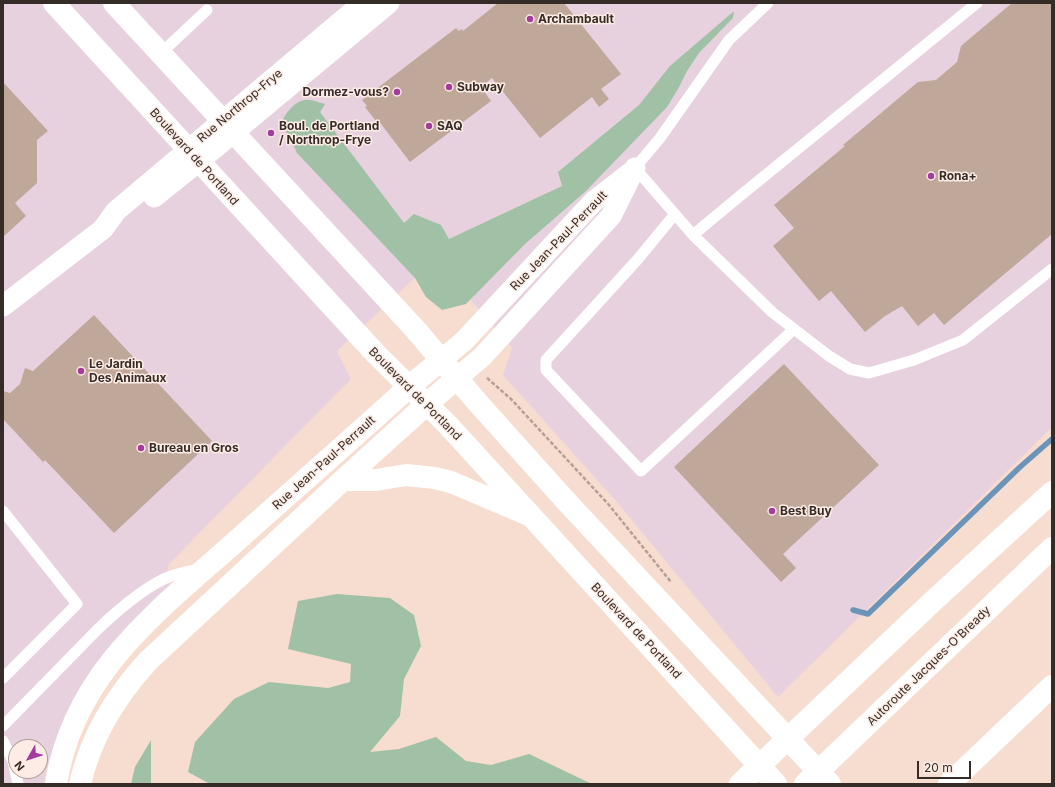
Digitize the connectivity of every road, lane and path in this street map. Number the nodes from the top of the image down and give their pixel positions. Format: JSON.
{"nodes":[{"id":1,"x":54,"y":3,"type":"edge"},
{"id":2,"x":114,"y":3,"type":"edge"},
{"id":3,"x":363,"y":3,"type":"edge"},
{"id":4,"x":389,"y":3,"type":"edge"},
{"id":5,"x":768,"y":3,"type":"edge"},
{"id":6,"x":977,"y":3,"type":"edge"},
{"id":7,"x":207,"y":10,"type":"dead end"},
{"id":8,"x":161,"y":53,"type":"junction"},
{"id":9,"x":228,"y":127,"type":"junction"},
{"id":10,"x":194,"y":155,"type":"junction"},
{"id":11,"x":635,"y":168,"type":"junction"},
{"id":12,"x":675,"y":214,"type":"junction"},
{"id":13,"x":694,"y":235,"type":"junction"},
{"id":14,"x":1052,"y":269,"type":"edge"},
{"id":15,"x":3,"y":306,"type":"edge"},
{"id":16,"x":794,"y":329,"type":"junction"},
{"id":17,"x":441,"y":360,"type":"junction"},
{"id":18,"x":457,"y":378,"type":"junction"},
{"id":19,"x":495,"y":386,"type":"dead end"},
{"id":20,"x":409,"y":387,"type":"junction"},
{"id":21,"x":427,"y":404,"type":"junction"},
{"id":22,"x":343,"y":480,"type":"junction"},
{"id":23,"x":1052,"y":492,"type":"edge"},
{"id":24,"x":3,"y":511,"type":"edge"},
{"id":25,"x":531,"y":516,"type":"junction"},
{"id":26,"x":1052,"y":548,"type":"edge"},
{"id":27,"x":210,"y":565,"type":"junction"},
{"id":28,"x":673,"y":584,"type":"dead end"},
{"id":29,"x":3,"y":678,"type":"edge"},
{"id":30,"x":1052,"y":686,"type":"edge"},
{"id":31,"x":3,"y":726,"type":"edge"},
{"id":32,"x":3,"y":742,"type":"edge"},
{"id":33,"x":18,"y":784,"type":"edge"},
{"id":34,"x":56,"y":784,"type":"edge"},
{"id":35,"x":80,"y":784,"type":"edge"},
{"id":36,"x":740,"y":784,"type":"edge"},
{"id":37,"x":776,"y":784,"type":"edge"},
{"id":38,"x":805,"y":784,"type":"edge"},
{"id":39,"x":830,"y":784,"type":"edge"},
{"id":40,"x":949,"y":784,"type":"edge"},
{"id":41,"x":962,"y":784,"type":"edge"}],
"edges":[{"from":1,"to":10,"type":"main road","name":"Boulevard de Portland"},
{"from":2,"to":8,"type":"main road"},
{"from":3,"to":9,"type":"street","name":"Rue Northrop-Frye"},
{"from":4,"to":9,"type":"street","name":"Rue Northrop-Frye"},
{"from":5,"to":11,"type":"lane"},
{"from":6,"to":13,"type":"lane"},
{"from":7,"to":8,"type":"lane"},
{"from":8,"to":9,"type":"main road"},
{"from":9,"to":10,"type":"street","name":"Rue Northrop-Frye"},
{"from":9,"to":17,"type":"main road"},
{"from":10,"to":15,"type":"street","name":"Rue Northrop-Frye"},
{"from":10,"to":20,"type":"main road","name":"Boulevard de Portland"},
{"from":11,"to":12,"type":"lane"},
{"from":11,"to":17,"type":"street","name":"Rue Jean-Paul-Perrault"},
{"from":11,"to":18,"type":"street","name":"Rue Jean-Paul-Perrault"},
{"from":12,"to":13,"type":"lane"},
{"from":12,"to":16,"type":"lane"},
{"from":13,"to":16,"type":"lane"},
{"from":14,"to":16,"type":"lane"},
{"from":17,"to":18,"type":"main road"},
{"from":17,"to":20,"type":"main road","name":"Rue Jean-Paul-Perrault"},
{"from":18,"to":21,"type":"main road","name":"Rue Jean-Paul-Perrault"},
{"from":18,"to":39,"type":"main road"},
{"from":19,"to":28,"type":"path"},
{"from":20,"to":21,"type":"main road","name":"Boulevard de Portland"},
{"from":20,"to":27,"type":"main road","name":"Rue Jean-Paul-Perrault"},
{"from":21,"to":22,"type":"main road","name":"Rue Jean-Paul-Perrault"},
{"from":21,"to":25,"type":"main road","name":"Boulevard de Portland"},
{"from":22,"to":25,"type":"main road"},
{"from":22,"to":35,"type":"main road","name":"Rue Jean-Paul-Perrault"},
{"from":23,"to":36,"type":"main road"},
{"from":24,"to":29,"type":"lane"},
{"from":25,"to":37,"type":"main road","name":"Boulevard de Portland"},
{"from":26,"to":38,"type":"main road","name":"Autoroute Jacques-O'Bready"},
{"from":27,"to":31,"type":"lane"},
{"from":27,"to":34,"type":"main road","name":"Rue Jean-Paul-Perrault"},
{"from":30,"to":40,"type":"main road"},
{"from":30,"to":41,"type":"main road"},
{"from":32,"to":33,"type":"lane"}]}
